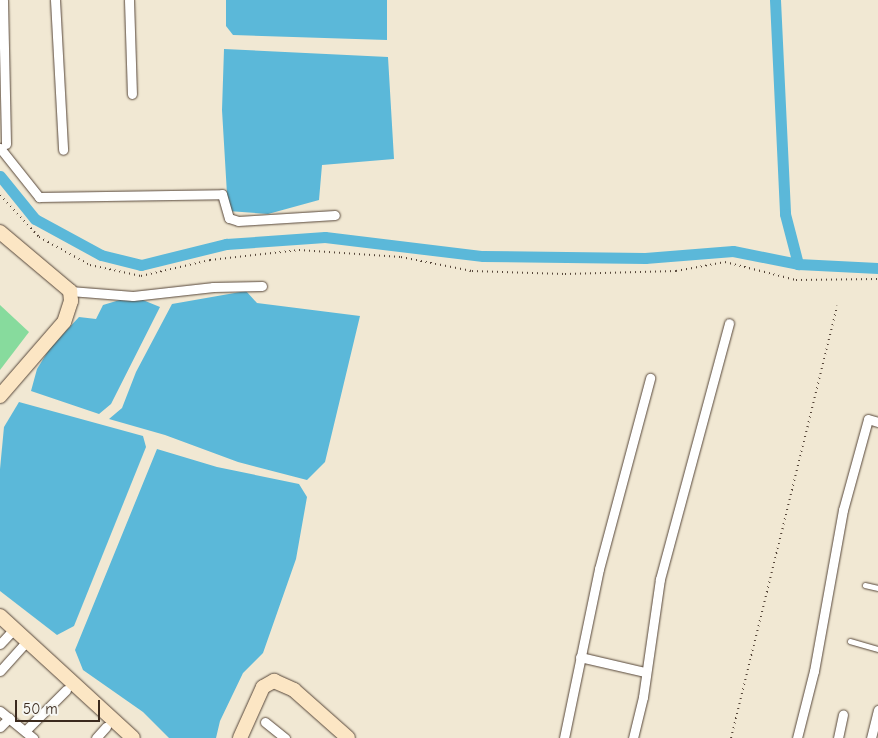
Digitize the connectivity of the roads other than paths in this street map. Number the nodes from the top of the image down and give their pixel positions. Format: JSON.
{"nodes":[{"id":1,"x":1,"y":0,"type":"edge"},
{"id":2,"x":56,"y":0,"type":"edge"},
{"id":3,"x":129,"y":0,"type":"edge"},
{"id":4,"x":132,"y":94,"type":"dead end"},
{"id":5,"x":3,"y":146,"type":"edge"},
{"id":6,"x":63,"y":150,"type":"dead end"},
{"id":7,"x":335,"y":215,"type":"dead end"},
{"id":8,"x":0,"y":232,"type":"edge"},
{"id":9,"x":262,"y":286,"type":"dead end"},
{"id":10,"x":70,"y":291,"type":"junction"},
{"id":11,"x":729,"y":323,"type":"dead end"},
{"id":12,"x":650,"y":378,"type":"dead end"},
{"id":13,"x":0,"y":396,"type":"edge"},
{"id":14,"x":878,"y":422,"type":"edge"},
{"id":15,"x":865,"y":585,"type":"dead end"},
{"id":16,"x":878,"y":588,"type":"edge"},
{"id":17,"x":0,"y":616,"type":"edge"},
{"id":18,"x":14,"y":629,"type":"junction"},
{"id":19,"x":26,"y":640,"type":"junction"},
{"id":20,"x":850,"y":642,"type":"dead end"},
{"id":21,"x":0,"y":644,"type":"edge"},
{"id":22,"x":878,"y":649,"type":"edge"},
{"id":23,"x":580,"y":657,"type":"junction"},
{"id":24,"x":0,"y":671,"type":"edge"},
{"id":25,"x":646,"y":672,"type":"junction"},
{"id":26,"x":66,"y":690,"type":"dead end"},
{"id":27,"x":878,"y":710,"type":"edge"},
{"id":28,"x":0,"y":711,"type":"edge"},
{"id":29,"x":843,"y":715,"type":"dead end"},
{"id":30,"x":9,"y":718,"type":"junction"},
{"id":31,"x":265,"y":722,"type":"dead end"},
{"id":32,"x":106,"y":727,"type":"dead end"},
{"id":33,"x":0,"y":728,"type":"edge"},
{"id":34,"x":25,"y":731,"type":"junction"},
{"id":35,"x":33,"y":738,"type":"edge"},
{"id":36,"x":96,"y":738,"type":"edge"},
{"id":37,"x":133,"y":738,"type":"edge"},
{"id":38,"x":240,"y":738,"type":"edge"},
{"id":39,"x":285,"y":738,"type":"edge"},
{"id":40,"x":348,"y":738,"type":"edge"},
{"id":41,"x":564,"y":738,"type":"edge"},
{"id":42,"x":633,"y":738,"type":"edge"},
{"id":43,"x":797,"y":738,"type":"edge"},
{"id":44,"x":838,"y":738,"type":"edge"},
{"id":45,"x":871,"y":738,"type":"edge"}],
"edges":[{"from":1,"to":5,"type":"street"},
{"from":2,"to":6,"type":"street"},
{"from":3,"to":4,"type":"street"},
{"from":5,"to":7,"type":"street"},
{"from":8,"to":10,"type":"street"},
{"from":9,"to":10,"type":"street"},
{"from":10,"to":13,"type":"street"},
{"from":11,"to":25,"type":"street"},
{"from":12,"to":23,"type":"street"},
{"from":14,"to":43,"type":"street"},
{"from":15,"to":16,"type":"lane"},
{"from":17,"to":18,"type":"street"},
{"from":18,"to":19,"type":"street"},
{"from":18,"to":21,"type":"street"},
{"from":19,"to":24,"type":"street"},
{"from":19,"to":37,"type":"street"},
{"from":20,"to":22,"type":"lane"},
{"from":23,"to":25,"type":"street"},
{"from":23,"to":41,"type":"street"},
{"from":25,"to":42,"type":"street"},
{"from":26,"to":34,"type":"street"},
{"from":27,"to":45,"type":"street"},
{"from":28,"to":30,"type":"street"},
{"from":29,"to":44,"type":"street"},
{"from":30,"to":33,"type":"street"},
{"from":30,"to":34,"type":"street"},
{"from":31,"to":39,"type":"street"},
{"from":32,"to":36,"type":"street"},
{"from":34,"to":35,"type":"street"},
{"from":38,"to":40,"type":"street"}]}
